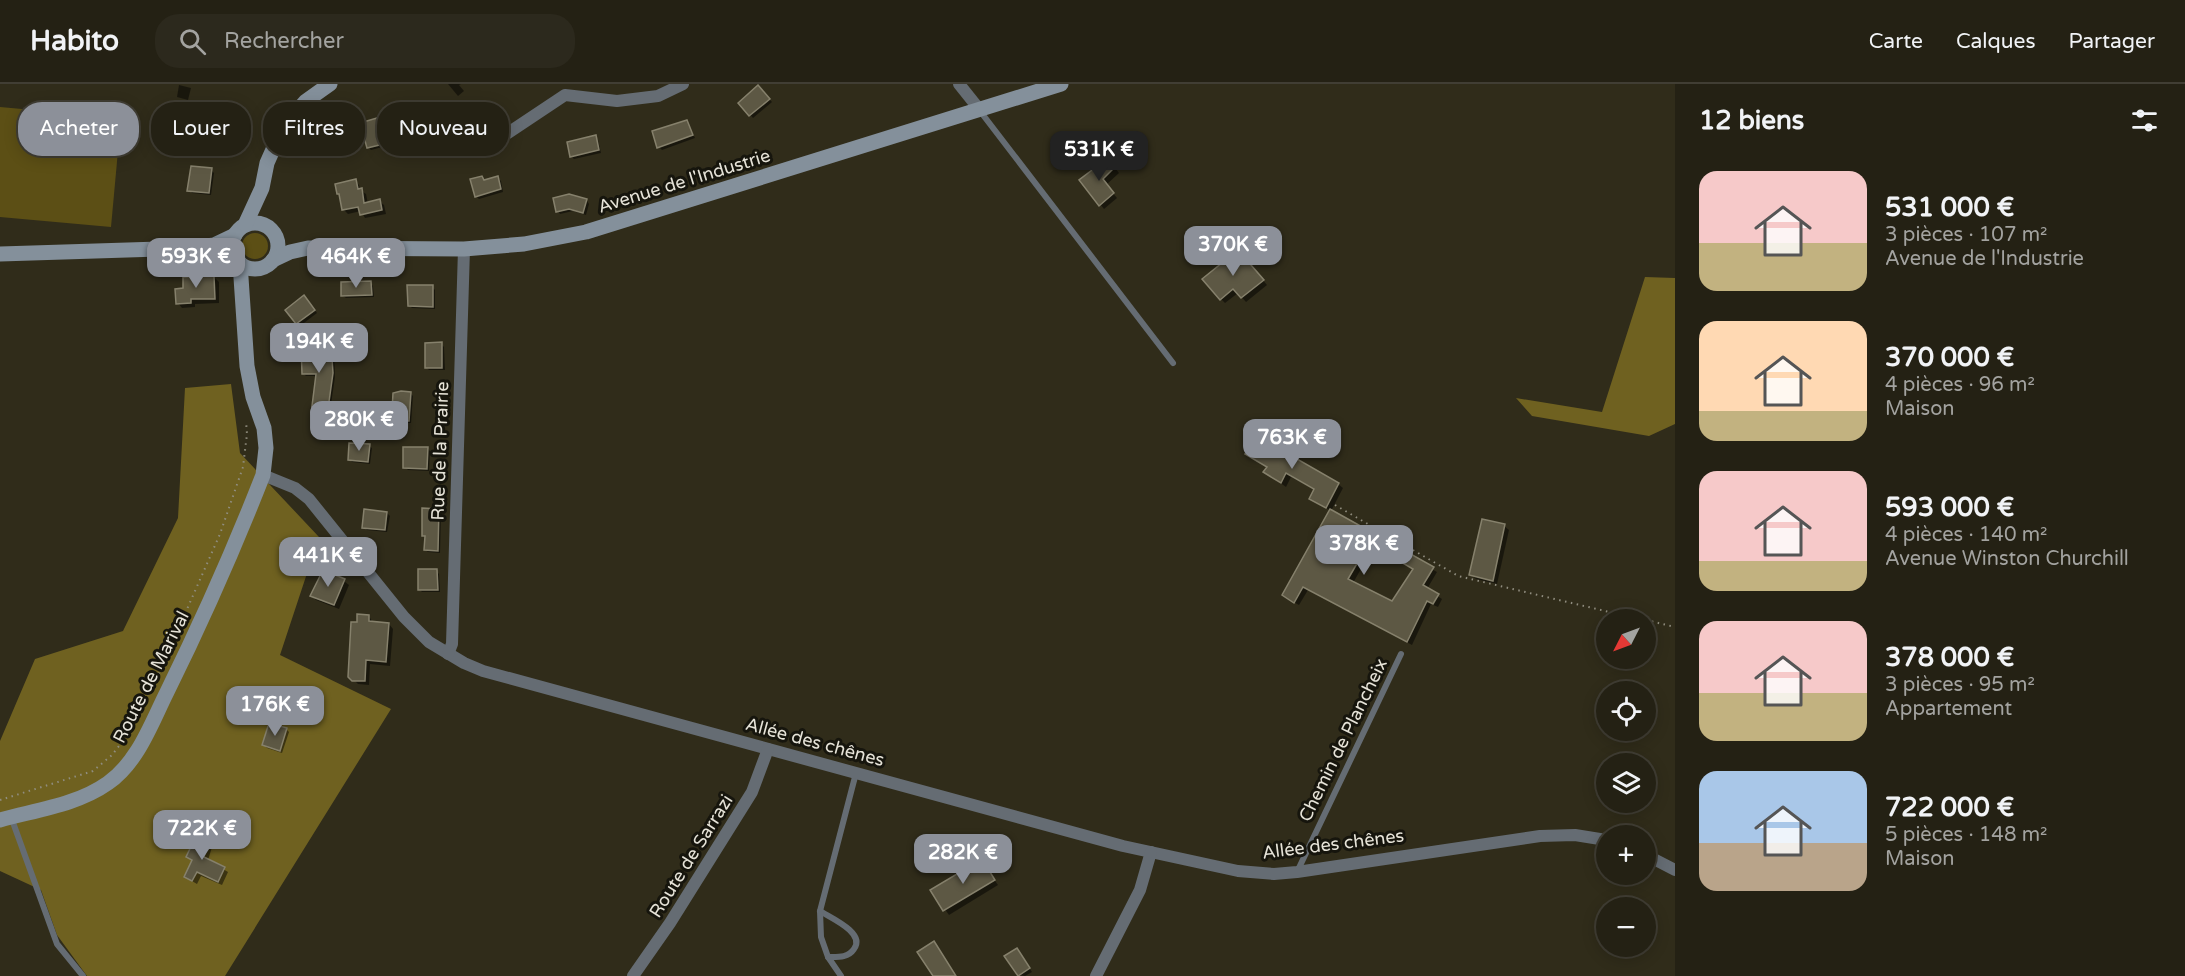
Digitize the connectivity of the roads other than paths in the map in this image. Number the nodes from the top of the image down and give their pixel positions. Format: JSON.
{"nodes":[{"id":1,"x":330,"y":84,"type":"edge"},
{"id":2,"x":683,"y":84,"type":"edge"},
{"id":3,"x":959,"y":84,"type":"edge"},
{"id":4,"x":1061,"y":84,"type":"edge"},
{"id":5,"x":567,"y":89,"type":"edge"},
{"id":6,"x":979,"y":109,"type":"junction"},
{"id":7,"x":509,"y":132,"type":"edge"},
{"id":8,"x":262,"y":188,"type":"junction"},
{"id":9,"x":240,"y":230,"type":"junction"},
{"id":10,"x":272,"y":231,"type":"junction"},
{"id":11,"x":191,"y":248,"type":"junction"},
{"id":12,"x":308,"y":248,"type":"junction"},
{"id":13,"x":464,"y":249,"type":"junction"},
{"id":14,"x":0,"y":254,"type":"edge"},
{"id":15,"x":238,"y":261,"type":"junction"},
{"id":16,"x":267,"y":264,"type":"junction"},
{"id":17,"x":242,"y":303,"type":"junction"},
{"id":18,"x":1173,"y":363,"type":"dead end"},
{"id":19,"x":263,"y":475,"type":"junction"},
{"id":20,"x":448,"y":654,"type":"junction"},
{"id":21,"x":1401,"y":654,"type":"dead end"},
{"id":22,"x":768,"y":749,"type":"junction"},
{"id":23,"x":856,"y":773,"type":"junction"},
{"id":24,"x":5,"y":819,"type":"edge"},
{"id":25,"x":1596,"y":838,"type":"edge"},
{"id":26,"x":1152,"y":852,"type":"junction"},
{"id":27,"x":1656,"y":860,"type":"edge"},
{"id":28,"x":1675,"y":870,"type":"edge"},
{"id":29,"x":1297,"y":872,"type":"junction"},
{"id":30,"x":820,"y":911,"type":"junction"},
{"id":31,"x":828,"y":957,"type":"junction"},
{"id":32,"x":83,"y":976,"type":"edge"},
{"id":33,"x":633,"y":976,"type":"edge"},
{"id":34,"x":841,"y":976,"type":"edge"},
{"id":35,"x":1096,"y":976,"type":"edge"}],
"edges":[{"from":1,"to":8,"type":"main road"},
{"from":2,"to":5,"type":"street"},
{"from":3,"to":6,"type":"street"},
{"from":4,"to":6,"type":"main road","name":"Avenue de l'Industrie"},
{"from":5,"to":7,"type":"street"},
{"from":6,"to":13,"type":"main road","name":"Avenue de l'Industrie"},
{"from":6,"to":18,"type":"lane"},
{"from":8,"to":9,"type":"main road"},
{"from":8,"to":10,"type":"main road"},
{"from":9,"to":10,"type":"main road"},
{"from":9,"to":11,"type":"main road"},
{"from":9,"to":15,"type":"main road"},
{"from":10,"to":12,"type":"main road","name":"Avenue de l'Industrie"},
{"from":10,"to":16,"type":"main road"},
{"from":11,"to":14,"type":"main road"},
{"from":11,"to":15,"type":"main road"},
{"from":12,"to":13,"type":"main road","name":"Avenue de l'Industrie"},
{"from":12,"to":16,"type":"main road","name":"Avenue de l'Industrie"},
{"from":13,"to":20,"type":"street","name":"Rue de la Prairie"},
{"from":15,"to":16,"type":"main road"},
{"from":15,"to":17,"type":"main road"},
{"from":16,"to":17,"type":"main road"},
{"from":17,"to":19,"type":"main road"},
{"from":19,"to":20,"type":"street","name":"Allée des chênes"},
{"from":19,"to":24,"type":"main road","name":"Route de Marival"},
{"from":20,"to":22,"type":"street","name":"Allée des chênes"},
{"from":21,"to":29,"type":"lane","name":"Chemin de Plancheix"},
{"from":22,"to":23,"type":"street","name":"Allée des chênes"},
{"from":22,"to":33,"type":"street","name":"Route de Sarrazi"},
{"from":23,"to":26,"type":"street","name":"Allée des chênes"},
{"from":23,"to":30,"type":"lane"},
{"from":24,"to":32,"type":"lane"},
{"from":25,"to":29,"type":"street","name":"Allée des chênes"},
{"from":26,"to":29,"type":"street","name":"Allée des chênes"},
{"from":26,"to":35,"type":"street"},
{"from":27,"to":28,"type":"street"},
{"from":30,"to":31,"type":"lane"},
{"from":30,"to":31,"type":"lane"},
{"from":31,"to":34,"type":"lane"}]}
